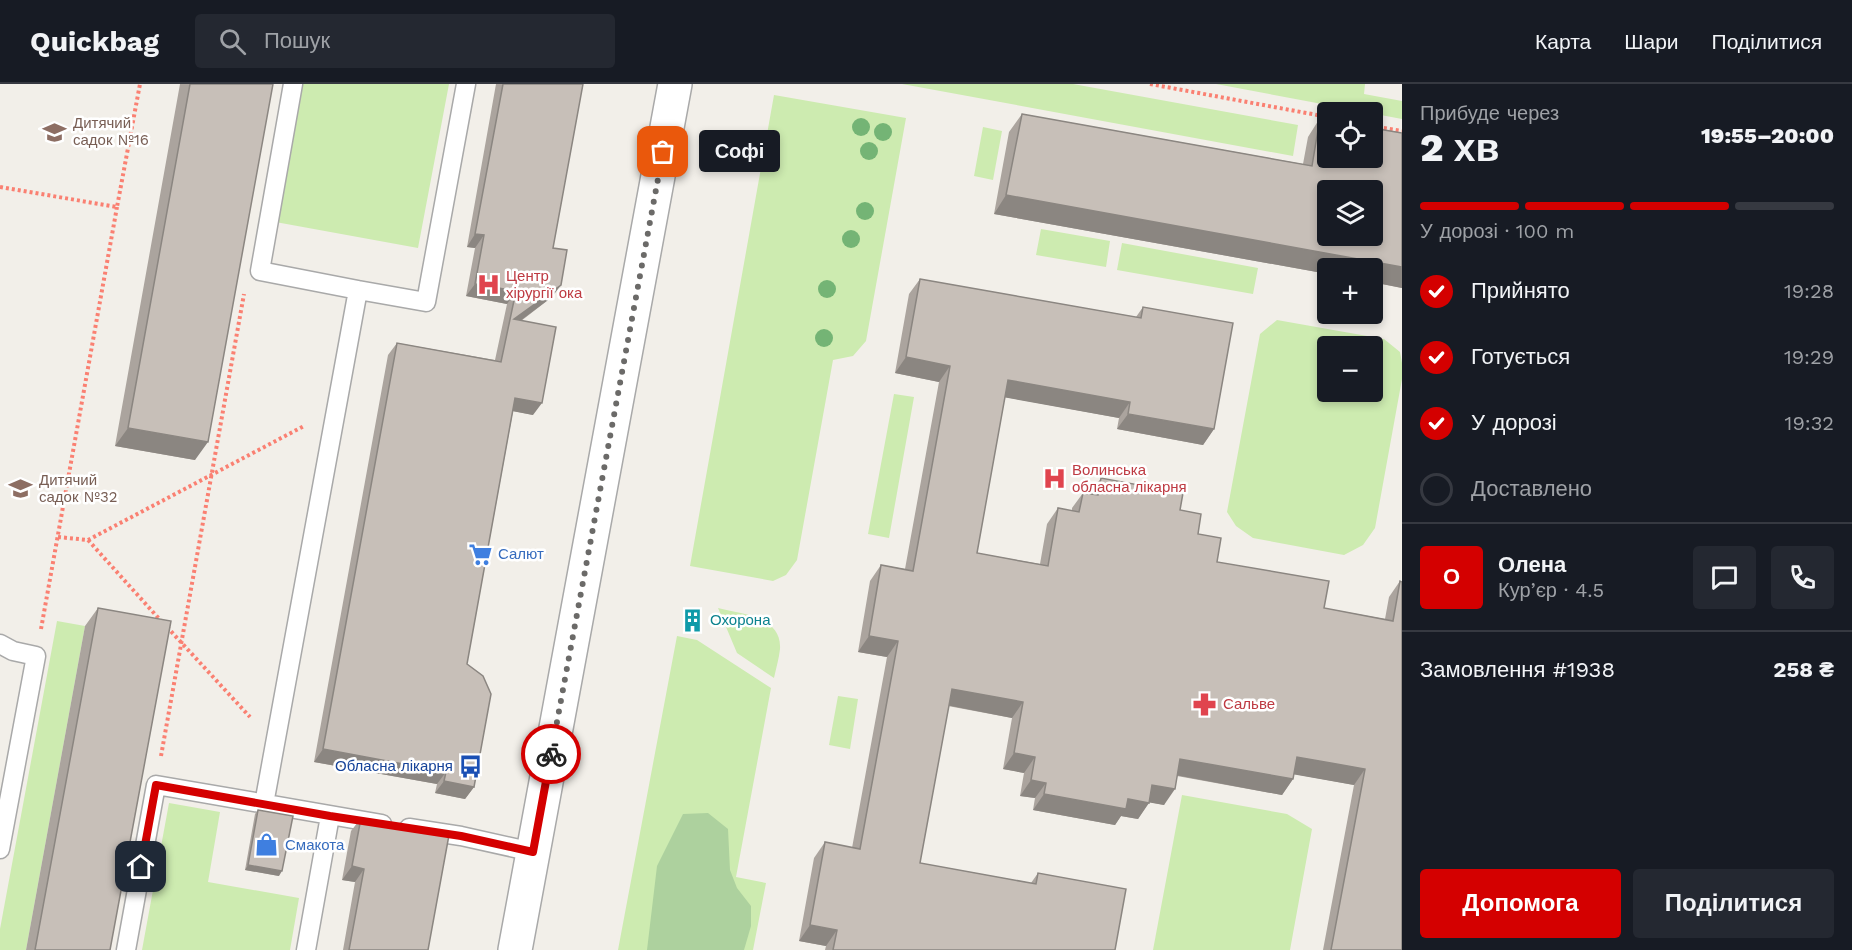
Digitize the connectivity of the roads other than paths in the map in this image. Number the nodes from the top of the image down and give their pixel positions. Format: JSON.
{"nodes":[{"id":1,"x":293,"y":84,"type":"edge"},
{"id":2,"x":466,"y":84,"type":"edge"},
{"id":3,"x":675,"y":84,"type":"edge"},
{"id":4,"x":358,"y":290,"type":"junction"},
{"id":5,"x":0,"y":644,"type":"edge"},
{"id":6,"x":264,"y":804,"type":"junction"},
{"id":7,"x":330,"y":816,"type":"junction"},
{"id":8,"x":0,"y":849,"type":"edge"},
{"id":9,"x":533,"y":852,"type":"junction"},
{"id":10,"x":126,"y":950,"type":"edge"},
{"id":11,"x":306,"y":950,"type":"edge"},
{"id":12,"x":515,"y":950,"type":"edge"}],
"edges":[{"from":1,"to":4,"type":"lane"},
{"from":2,"to":4,"type":"lane"},
{"from":3,"to":9,"type":"street"},
{"from":4,"to":6,"type":"lane"},
{"from":5,"to":8,"type":"lane"},
{"from":6,"to":7,"type":"lane"},
{"from":6,"to":10,"type":"lane"},
{"from":7,"to":9,"type":"lane"},
{"from":7,"to":11,"type":"lane"},
{"from":9,"to":12,"type":"street"}]}
